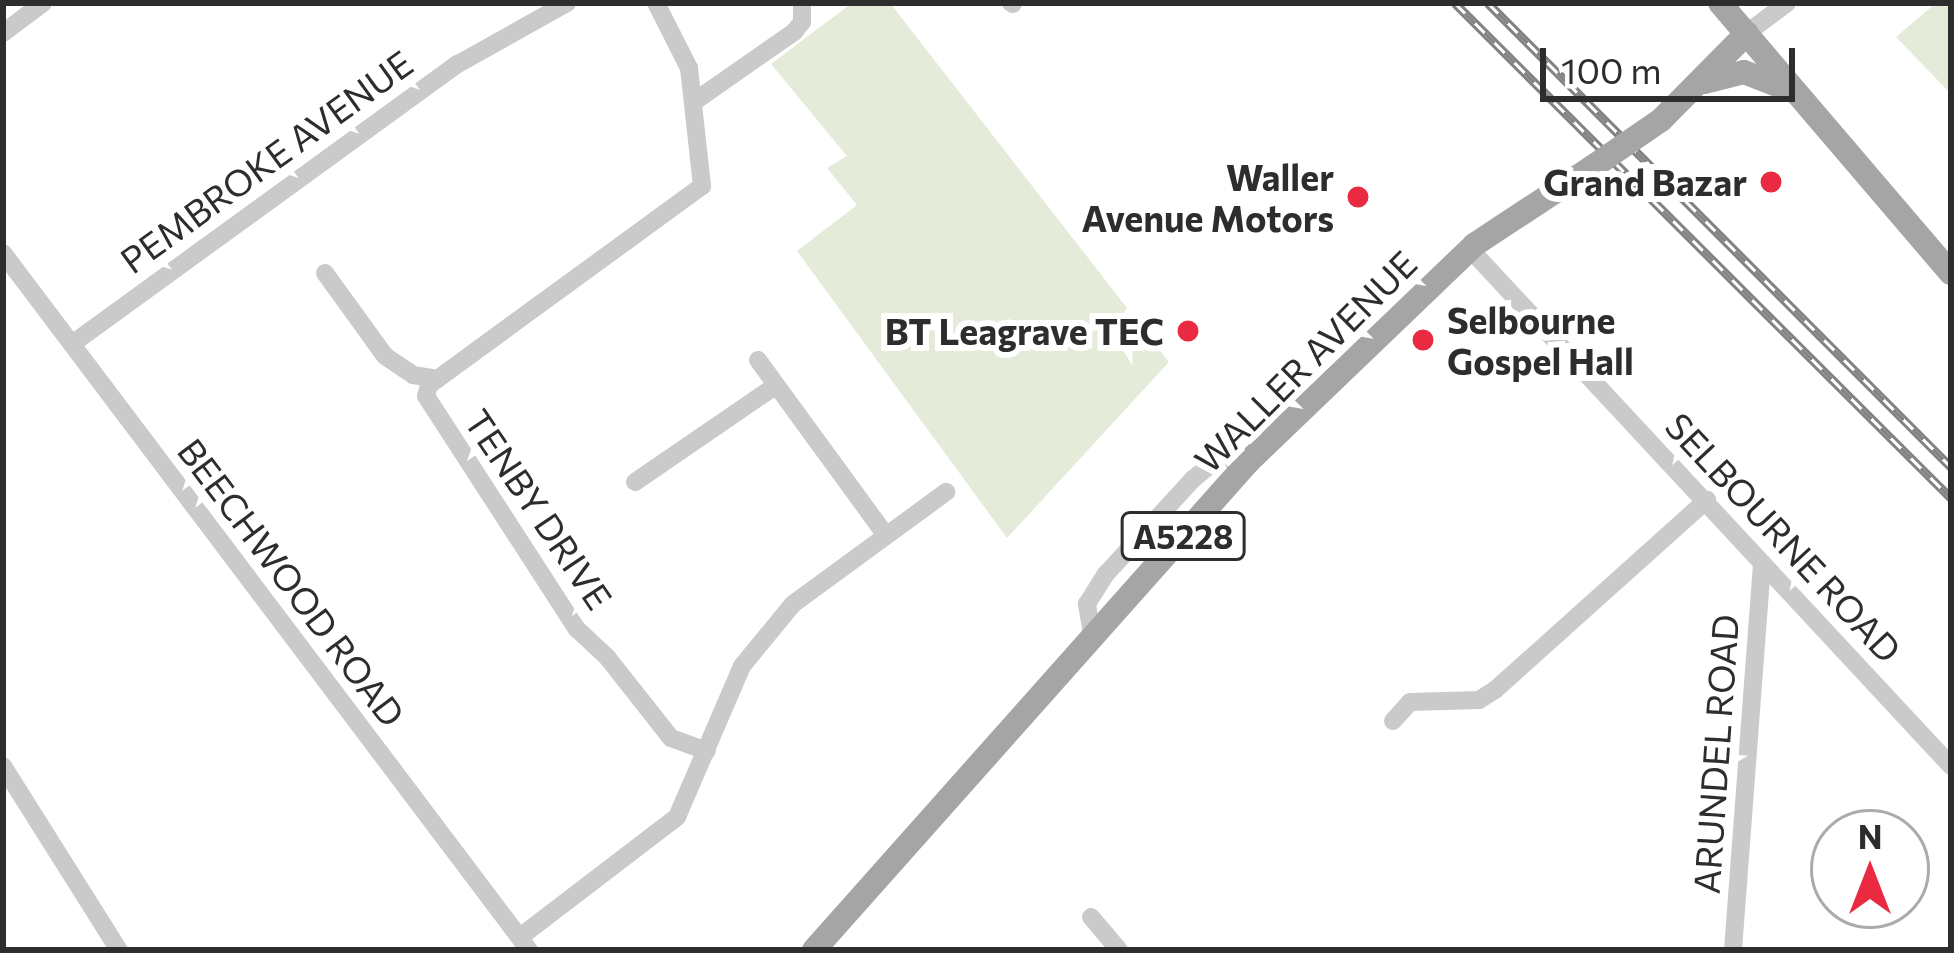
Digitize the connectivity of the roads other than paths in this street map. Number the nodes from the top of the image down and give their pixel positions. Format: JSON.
{"nodes":[{"id":1,"x":43,"y":3,"type":"edge"},
{"id":2,"x":566,"y":3,"type":"edge"},
{"id":3,"x":656,"y":3,"type":"edge"},
{"id":4,"x":802,"y":3,"type":"edge"},
{"id":5,"x":1720,"y":3,"type":"edge"},
{"id":6,"x":1787,"y":3,"type":"edge"},
{"id":7,"x":3,"y":33,"type":"edge"},
{"id":8,"x":1747,"y":33,"type":"junction"},
{"id":9,"x":1699,"y":84,"type":"junction"},
{"id":10,"x":1798,"y":94,"type":"junction"},
{"id":11,"x":695,"y":101,"type":"junction"},
{"id":12,"x":1470,"y":249,"type":"junction"},
{"id":13,"x":3,"y":253,"type":"edge"},
{"id":14,"x":325,"y":273,"type":"dead end"},
{"id":15,"x":1951,"y":273,"type":"edge"},
{"id":16,"x":71,"y":344,"type":"junction"},
{"id":17,"x":758,"y":359,"type":"dead end"},
{"id":18,"x":438,"y":379,"type":"junction"},
{"id":19,"x":775,"y":386,"type":"junction"},
{"id":20,"x":635,"y":482,"type":"dead end"},
{"id":21,"x":946,"y":492,"type":"dead end"},
{"id":22,"x":1707,"y":500,"type":"junction"},
{"id":23,"x":884,"y":533,"type":"junction"},
{"id":24,"x":1762,"y":562,"type":"junction"},
{"id":25,"x":1393,"y":722,"type":"dead end"},
{"id":26,"x":707,"y":751,"type":"junction"},
{"id":27,"x":3,"y":766,"type":"edge"},
{"id":28,"x":1951,"y":766,"type":"edge"},
{"id":29,"x":1090,"y":917,"type":"dead end"},
{"id":30,"x":525,"y":944,"type":"edge"},
{"id":31,"x":119,"y":950,"type":"edge"},
{"id":32,"x":814,"y":950,"type":"edge"},
{"id":33,"x":1119,"y":950,"type":"edge"},
{"id":34,"x":1733,"y":950,"type":"edge"}],
"edges":[{"from":1,"to":7,"type":"street"},
{"from":2,"to":16,"type":"street","name":"PEMBROKE AVENUE"},
{"from":3,"to":11,"type":"street","name":"TENBY DRIVE"},
{"from":4,"to":11,"type":"street"},
{"from":5,"to":8,"type":"main road"},
{"from":6,"to":8,"type":"street"},
{"from":8,"to":9,"type":"main road","name":"WALLER AVENUE","number":"A5228"},
{"from":8,"to":10,"type":"main road"},
{"from":9,"to":10,"type":"main road"},
{"from":9,"to":12,"type":"main road","name":"WALLER AVENUE","number":"A5228","bridge":true},
{"from":10,"to":15,"type":"main road"},
{"from":11,"to":18,"type":"street","name":"TENBY DRIVE"},
{"from":12,"to":22,"type":"street","name":"SELBOURNE ROAD"},
{"from":12,"to":32,"type":"main road","name":"WALLER AVENUE","number":"A5228"},
{"from":13,"to":16,"type":"street","name":"BEECHWOOD ROAD"},
{"from":14,"to":18,"type":"street"},
{"from":16,"to":30,"type":"street","name":"BEECHWOOD ROAD"},
{"from":17,"to":19,"type":"street"},
{"from":18,"to":26,"type":"street","name":"TENBY DRIVE"},
{"from":19,"to":20,"type":"street"},
{"from":19,"to":23,"type":"street"},
{"from":21,"to":23,"type":"street"},
{"from":22,"to":24,"type":"street","name":"SELBOURNE ROAD"},
{"from":22,"to":25,"type":"street"},
{"from":23,"to":26,"type":"street"},
{"from":24,"to":28,"type":"street","name":"SELBOURNE ROAD"},
{"from":24,"to":34,"type":"street","name":"ARUNDEL ROAD"},
{"from":26,"to":30,"type":"street"},
{"from":27,"to":31,"type":"street"},
{"from":29,"to":33,"type":"street"}]}
